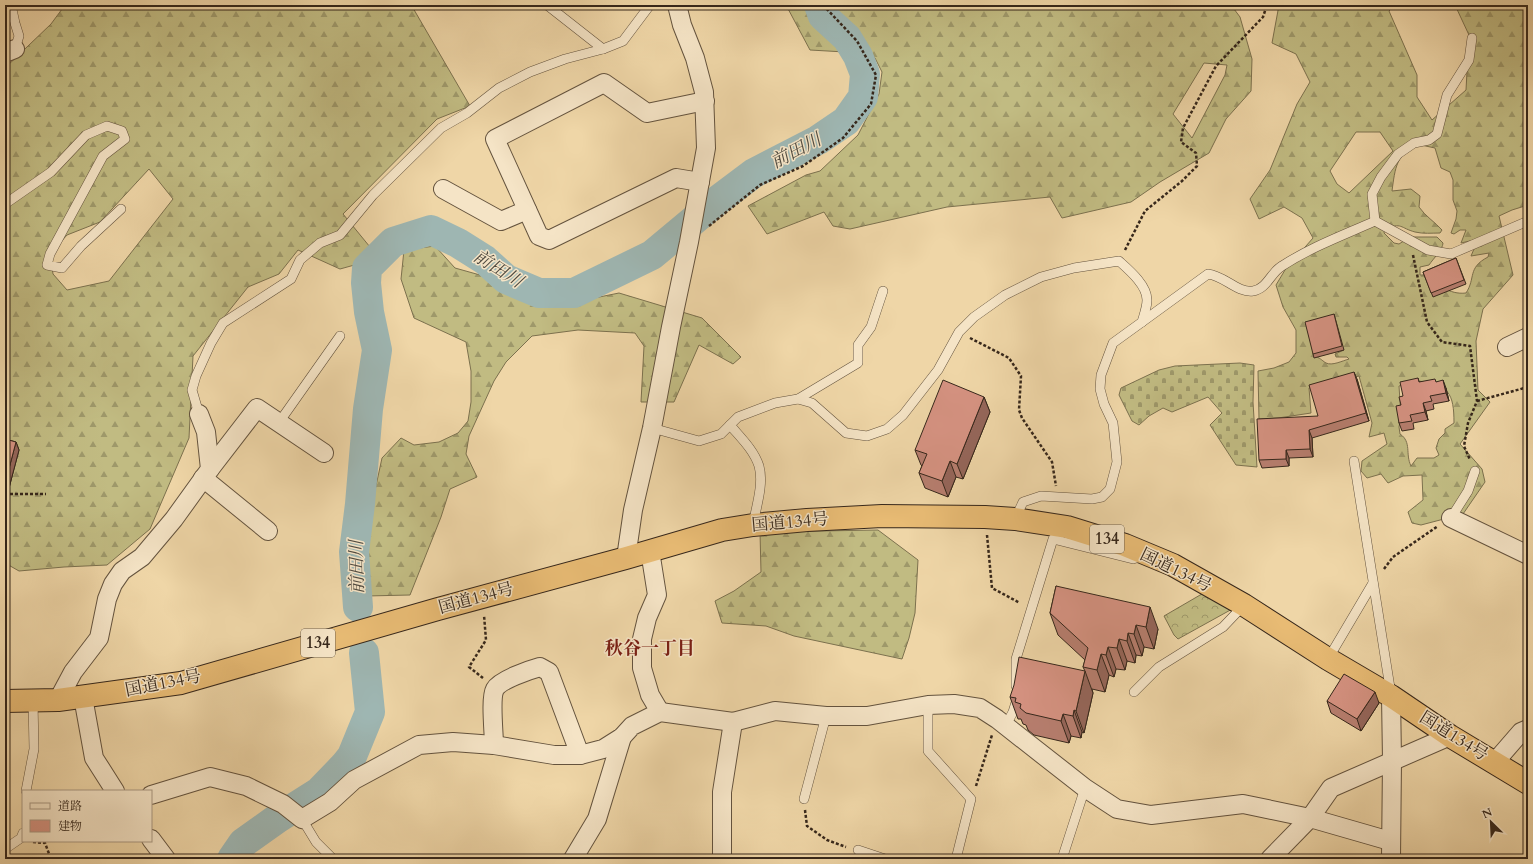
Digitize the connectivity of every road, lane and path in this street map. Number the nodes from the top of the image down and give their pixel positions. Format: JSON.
{"nodes":[{"id":1,"x":11,"y":5,"type":"edge"},
{"id":2,"x":547,"y":5,"type":"edge"},
{"id":3,"x":650,"y":5,"type":"edge"},
{"id":4,"x":677,"y":5,"type":"edge"},
{"id":5,"x":822,"y":5,"type":"edge"},
{"id":6,"x":1267,"y":5,"type":"edge"},
{"id":7,"x":1472,"y":38,"type":"dead end"},
{"id":8,"x":603,"y":49,"type":"junction"},
{"id":9,"x":10,"y":51,"type":"edge"},
{"id":10,"x":704,"y":101,"type":"junction"},
{"id":11,"x":700,"y":182,"type":"junction"},
{"id":12,"x":444,"y":189,"type":"dead end"},
{"id":13,"x":5,"y":204,"type":"edge"},
{"id":14,"x":121,"y":209,"type":"dead end"},
{"id":15,"x":527,"y":210,"type":"junction"},
{"id":16,"x":1375,"y":221,"type":"junction"},
{"id":17,"x":1528,"y":221,"type":"edge"},
{"id":18,"x":1404,"y":236,"type":"junction"},
{"id":19,"x":690,"y":242,"type":"junction"},
{"id":20,"x":1119,"y":261,"type":"junction"},
{"id":21,"x":883,"y":291,"type":"dead end"},
{"id":22,"x":1142,"y":322,"type":"junction"},
{"id":23,"x":959,"y":332,"type":"junction"},
{"id":24,"x":340,"y":336,"type":"dead end"},
{"id":25,"x":1528,"y":336,"type":"edge"},
{"id":26,"x":1507,"y":347,"type":"dead end"},
{"id":27,"x":1528,"y":387,"type":"edge"},
{"id":28,"x":798,"y":399,"type":"junction"},
{"id":29,"x":1477,"y":401,"type":"junction"},
{"id":30,"x":199,"y":414,"type":"joint"},
{"id":31,"x":280,"y":421,"type":"junction"},
{"id":32,"x":730,"y":425,"type":"junction"},
{"id":33,"x":652,"y":428,"type":"junction"},
{"id":34,"x":324,"y":453,"type":"dead end"},
{"id":35,"x":1354,"y":460,"type":"dead end"},
{"id":36,"x":1475,"y":471,"type":"joint"},
{"id":37,"x":207,"y":473,"type":"junction"},
{"id":38,"x":5,"y":494,"type":"edge"},
{"id":39,"x":46,"y":494,"type":"dead end"},
{"id":40,"x":1058,"y":497,"type":"junction"},
{"id":41,"x":985,"y":517,"type":"junction"},
{"id":42,"x":1451,"y":518,"type":"junction"},
{"id":43,"x":1015,"y":519,"type":"junction"},
{"id":44,"x":753,"y":524,"type":"junction"},
{"id":45,"x":268,"y":530,"type":"dead end"},
{"id":46,"x":650,"y":551,"type":"junction"},
{"id":47,"x":1148,"y":555,"type":"junction"},
{"id":48,"x":1528,"y":555,"type":"edge"},
{"id":49,"x":626,"y":558,"type":"junction"},
{"id":50,"x":1373,"y":583,"type":"junction"},
{"id":51,"x":482,"y":597,"type":"junction"},
{"id":52,"x":1244,"y":605,"type":"junction"},
{"id":53,"x":1031,"y":609,"type":"junction"},
{"id":54,"x":1328,"y":659,"type":"junction"},
{"id":55,"x":495,"y":688,"type":"junction"},
{"id":56,"x":1134,"y":692,"type":"dead end"},
{"id":57,"x":1391,"y":696,"type":"junction"},
{"id":58,"x":82,"y":697,"type":"junction"},
{"id":59,"x":58,"y":700,"type":"junction"},
{"id":60,"x":5,"y":701,"type":"edge"},
{"id":61,"x":33,"y":701,"type":"junction"},
{"id":62,"x":928,"y":705,"type":"junction"},
{"id":63,"x":660,"y":712,"type":"junction"},
{"id":64,"x":826,"y":716,"type":"junction"},
{"id":65,"x":733,"y":722,"type":"junction"},
{"id":66,"x":1002,"y":722,"type":"junction"},
{"id":67,"x":1528,"y":729,"type":"edge"},
{"id":68,"x":1450,"y":736,"type":"junction"},
{"id":69,"x":622,"y":737,"type":"junction"},
{"id":70,"x":494,"y":745,"type":"junction"},
{"id":71,"x":580,"y":754,"type":"junction"},
{"id":72,"x":1392,"y":760,"type":"junction"},
{"id":73,"x":1496,"y":762,"type":"junction"},
{"id":74,"x":1528,"y":783,"type":"edge"},
{"id":75,"x":1085,"y":788,"type":"junction"},
{"id":76,"x":26,"y":790,"type":"edge"},
{"id":77,"x":114,"y":790,"type":"edge"},
{"id":78,"x":152,"y":795,"type":"edge"},
{"id":79,"x":804,"y":799,"type":"joint"},
{"id":80,"x":971,"y":799,"type":"junction"},
{"id":81,"x":1310,"y":818,"type":"junction"},
{"id":82,"x":302,"y":819,"type":"junction"},
{"id":83,"x":22,"y":836,"type":"edge"},
{"id":84,"x":152,"y":840,"type":"edge"},
{"id":85,"x":1390,"y":841,"type":"junction"},
{"id":86,"x":38,"y":842,"type":"edge"},
{"id":87,"x":5,"y":849,"type":"edge"},
{"id":88,"x":858,"y":850,"type":"joint"},
{"id":89,"x":51,"y":859,"type":"edge"},
{"id":90,"x":166,"y":859,"type":"edge"},
{"id":91,"x":333,"y":859,"type":"edge"},
{"id":92,"x":573,"y":859,"type":"edge"},
{"id":93,"x":722,"y":859,"type":"edge"},
{"id":94,"x":885,"y":859,"type":"edge"},
{"id":95,"x":956,"y":859,"type":"edge"},
{"id":96,"x":1062,"y":859,"type":"edge"},
{"id":97,"x":1270,"y":859,"type":"edge"},
{"id":98,"x":1391,"y":859,"type":"edge"}],
"edges":[{"from":1,"to":9,"type":"lane"},
{"from":2,"to":8,"type":"lane"},
{"from":3,"to":8,"type":"lane"},
{"from":4,"to":10,"type":"street"},
{"from":5,"to":19,"type":"path"},
{"from":6,"to":20,"type":"path"},
{"from":7,"to":16,"type":"lane"},
{"from":8,"to":30,"type":"lane"},
{"from":10,"to":11,"type":"street"},
{"from":10,"to":15,"type":"street"},
{"from":11,"to":15,"type":"street"},
{"from":11,"to":19,"type":"street"},
{"from":12,"to":15,"type":"street"},
{"from":13,"to":14,"type":"lane"},
{"from":16,"to":18,"type":"lane"},
{"from":16,"to":22,"type":"lane"},
{"from":17,"to":18,"type":"lane"},
{"from":18,"to":29,"type":"path"},
{"from":19,"to":33,"type":"street"},
{"from":20,"to":22,"type":"lane"},
{"from":20,"to":23,"type":"lane"},
{"from":21,"to":28,"type":"lane"},
{"from":22,"to":40,"type":"lane"},
{"from":23,"to":28,"type":"lane"},
{"from":23,"to":40,"type":"path"},
{"from":24,"to":31,"type":"lane"},
{"from":25,"to":26,"type":"street"},
{"from":27,"to":29,"type":"path"},
{"from":28,"to":32,"type":"lane"},
{"from":29,"to":36,"type":"path"},
{"from":30,"to":37,"type":"street"},
{"from":31,"to":34,"type":"street"},
{"from":31,"to":37,"type":"street"},
{"from":32,"to":33,"type":"lane"},
{"from":32,"to":44,"type":"lane"},
{"from":33,"to":49,"type":"street"},
{"from":35,"to":50,"type":"lane"},
{"from":36,"to":42,"type":"lane"},
{"from":37,"to":45,"type":"street"},
{"from":37,"to":59,"type":"street"},
{"from":38,"to":39,"type":"path"},
{"from":40,"to":43,"type":"lane"},
{"from":41,"to":43,"type":"highway","name":"国道134号","number":"134"},
{"from":41,"to":44,"type":"highway","name":"国道134号","number":"134"},
{"from":41,"to":53,"type":"path"},
{"from":42,"to":48,"type":"street"},
{"from":42,"to":50,"type":"path"},
{"from":43,"to":47,"type":"highway","name":"国道134号","number":"134"},
{"from":44,"to":46,"type":"highway","name":"国道134号","number":"134"},
{"from":46,"to":49,"type":"highway","name":"国道134号","number":"134"},
{"from":46,"to":63,"type":"street"},
{"from":47,"to":52,"type":"highway","name":"国道134号","number":"134"},
{"from":47,"to":53,"type":"lane"},
{"from":49,"to":51,"type":"highway","name":"国道134号","number":"134"},
{"from":50,"to":54,"type":"lane"},
{"from":50,"to":57,"type":"lane"},
{"from":51,"to":55,"type":"path"},
{"from":51,"to":58,"type":"highway","name":"国道134号","number":"134"},
{"from":52,"to":54,"type":"highway","name":"国道134号","number":"134"},
{"from":52,"to":56,"type":"lane"},
{"from":53,"to":66,"type":"lane"},
{"from":54,"to":57,"type":"highway","name":"国道134号","number":"134"},
{"from":55,"to":70,"type":"street"},
{"from":55,"to":71,"type":"street"},
{"from":57,"to":68,"type":"highway","name":"国道134号","number":"134"},
{"from":57,"to":72,"type":"street"},
{"from":58,"to":59,"type":"highway","name":"国道134号","number":"134"},
{"from":58,"to":77,"type":"street"},
{"from":59,"to":61,"type":"highway","name":"国道134号","number":"134"},
{"from":60,"to":61,"type":"highway","name":"国道134号","number":"134"},
{"from":61,"to":76,"type":"lane"},
{"from":62,"to":64,"type":"street"},
{"from":62,"to":66,"type":"street"},
{"from":62,"to":80,"type":"lane"},
{"from":63,"to":65,"type":"street"},
{"from":63,"to":69,"type":"street"},
{"from":64,"to":65,"type":"street"},
{"from":64,"to":79,"type":"lane"},
{"from":65,"to":93,"type":"street"},
{"from":66,"to":75,"type":"street"},
{"from":66,"to":80,"type":"path"},
{"from":67,"to":73,"type":"street"},
{"from":68,"to":72,"type":"street"},
{"from":68,"to":73,"type":"highway","name":"国道134号","number":"134"},
{"from":69,"to":71,"type":"street"},
{"from":69,"to":92,"type":"street"},
{"from":70,"to":71,"type":"street"},
{"from":70,"to":82,"type":"street"},
{"from":72,"to":81,"type":"street"},
{"from":72,"to":85,"type":"street"},
{"from":73,"to":74,"type":"highway","name":"国道134号","number":"134"},
{"from":75,"to":81,"type":"street"},
{"from":75,"to":96,"type":"lane"},
{"from":78,"to":82,"type":"street"},
{"from":79,"to":88,"type":"path"},
{"from":80,"to":95,"type":"lane"},
{"from":81,"to":85,"type":"street"},
{"from":81,"to":97,"type":"street"},
{"from":82,"to":91,"type":"lane"},
{"from":83,"to":87,"type":"lane"},
{"from":84,"to":90,"type":"street"},
{"from":85,"to":98,"type":"street"},
{"from":86,"to":89,"type":"path"},
{"from":88,"to":94,"type":"lane"}]}
